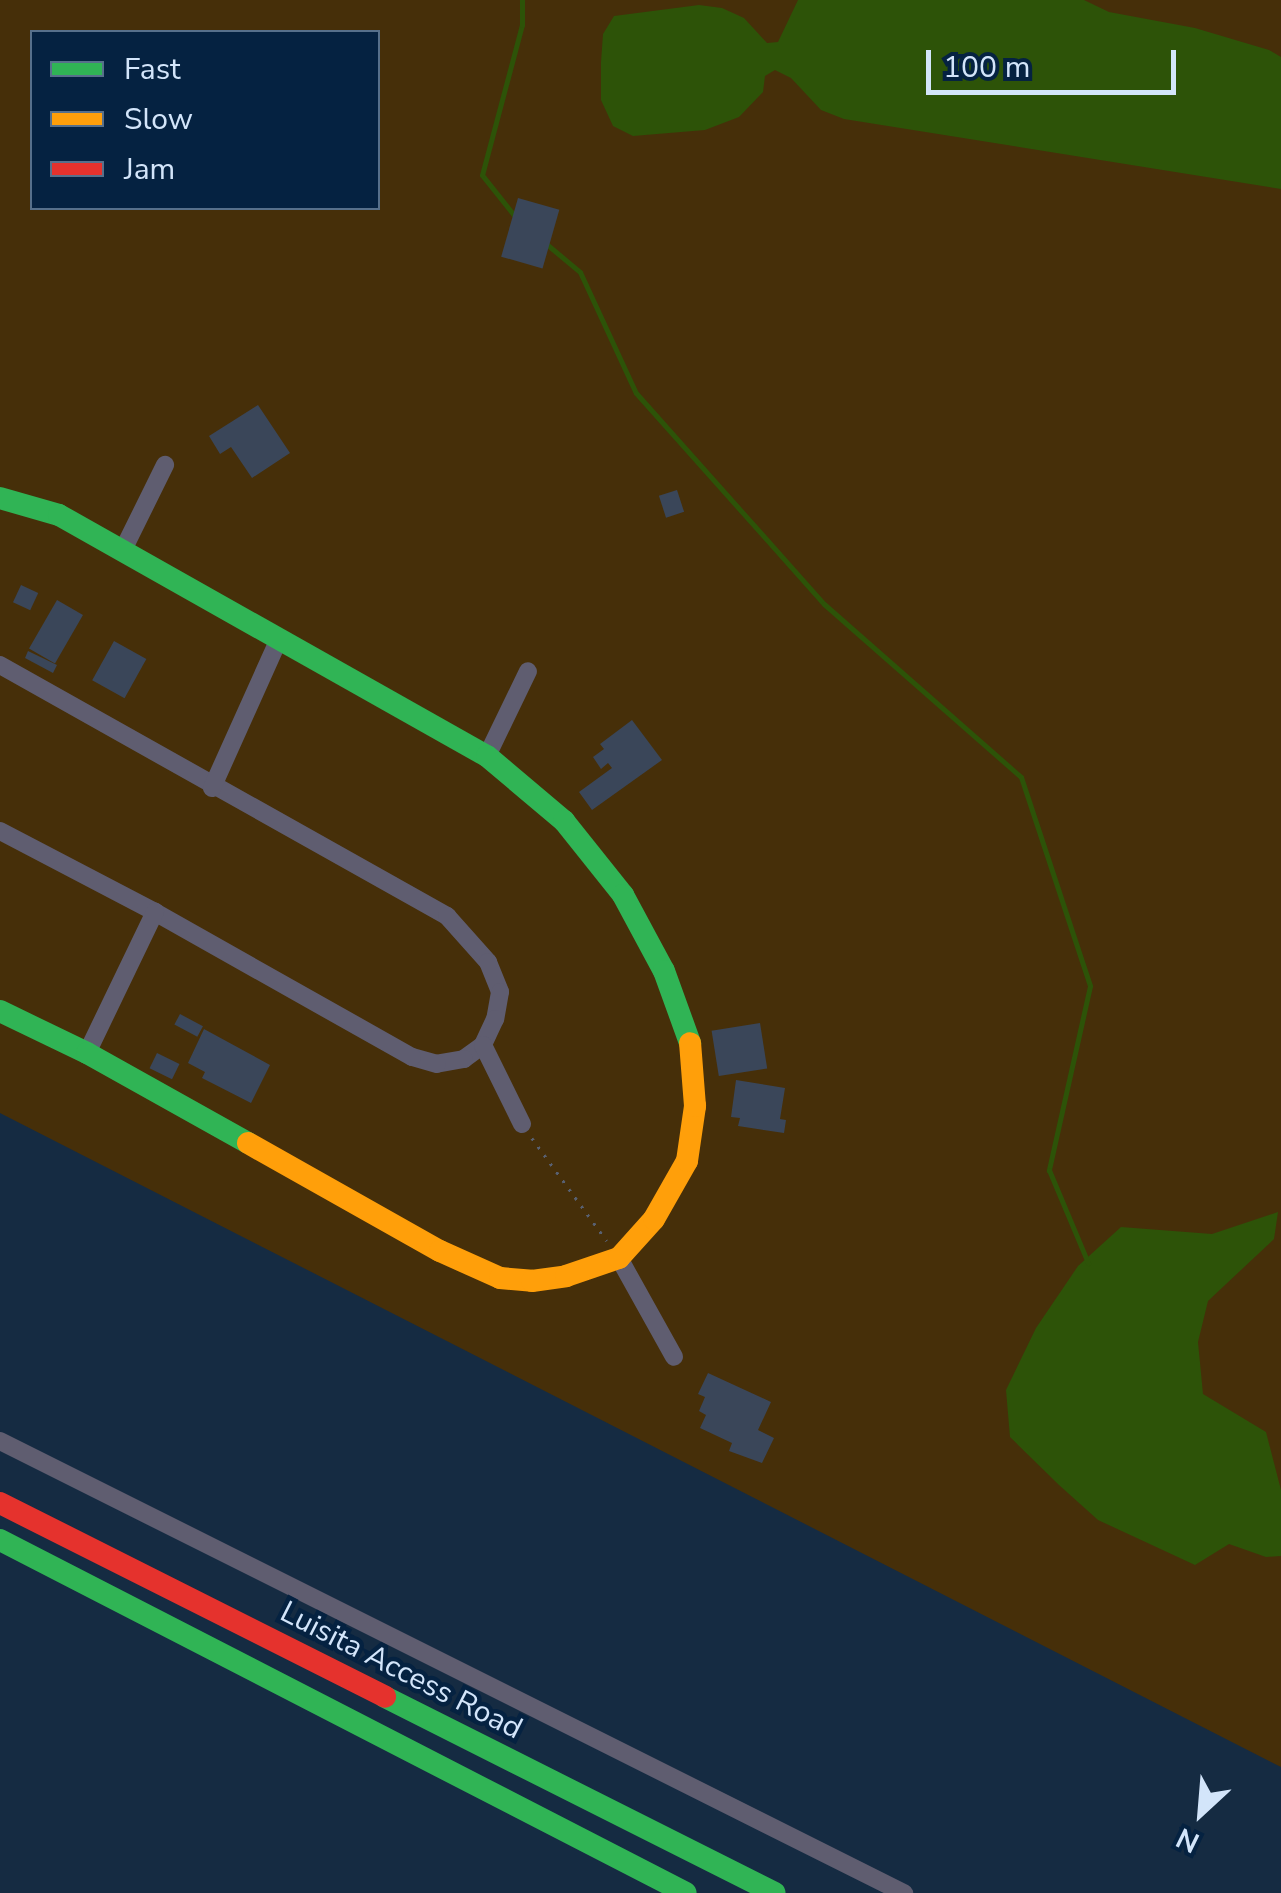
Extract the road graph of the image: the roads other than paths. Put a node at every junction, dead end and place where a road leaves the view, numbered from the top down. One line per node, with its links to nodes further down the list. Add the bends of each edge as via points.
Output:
1 (166, 464): 3 (street)
2 (0, 498): 3 (street, via 59,515)
3 (123, 550): 4 (street)
4 (278, 641): 7 (street); 8 (street)
5 (0, 665): 8 (street)
6 (528, 672): 7 (street)
7 (487, 756): 15 (street, via 564,821 623,895 664,971 690,1042 695,1106 687,1161 654,1219)
8 (212, 788): 12 (street, via 399,885 469,936 500,992)
9 (0, 831): 10 (street)
10 (156, 912): 12 (street, via 412,1057 436,1064 464,1060); 13 (street)
11 (0, 1011): 13 (street)
12 (483, 1045): 14 (street)
13 (87, 1053): 15 (street, via 440,1252 500,1278 566,1276)
14 (522, 1124)
15 (619, 1258): 16 (street)
16 (674, 1357)
17 (0, 1441): 23 (street)
18 (0, 1502): 20 (street, Luisita Access Road)
19 (0, 1540): 21 (street)
20 (694, 1852): 21 (street); 22 (street, Luisita Access Road)
21 (678, 1889)
22 (775, 1893)
23 (904, 1893)

